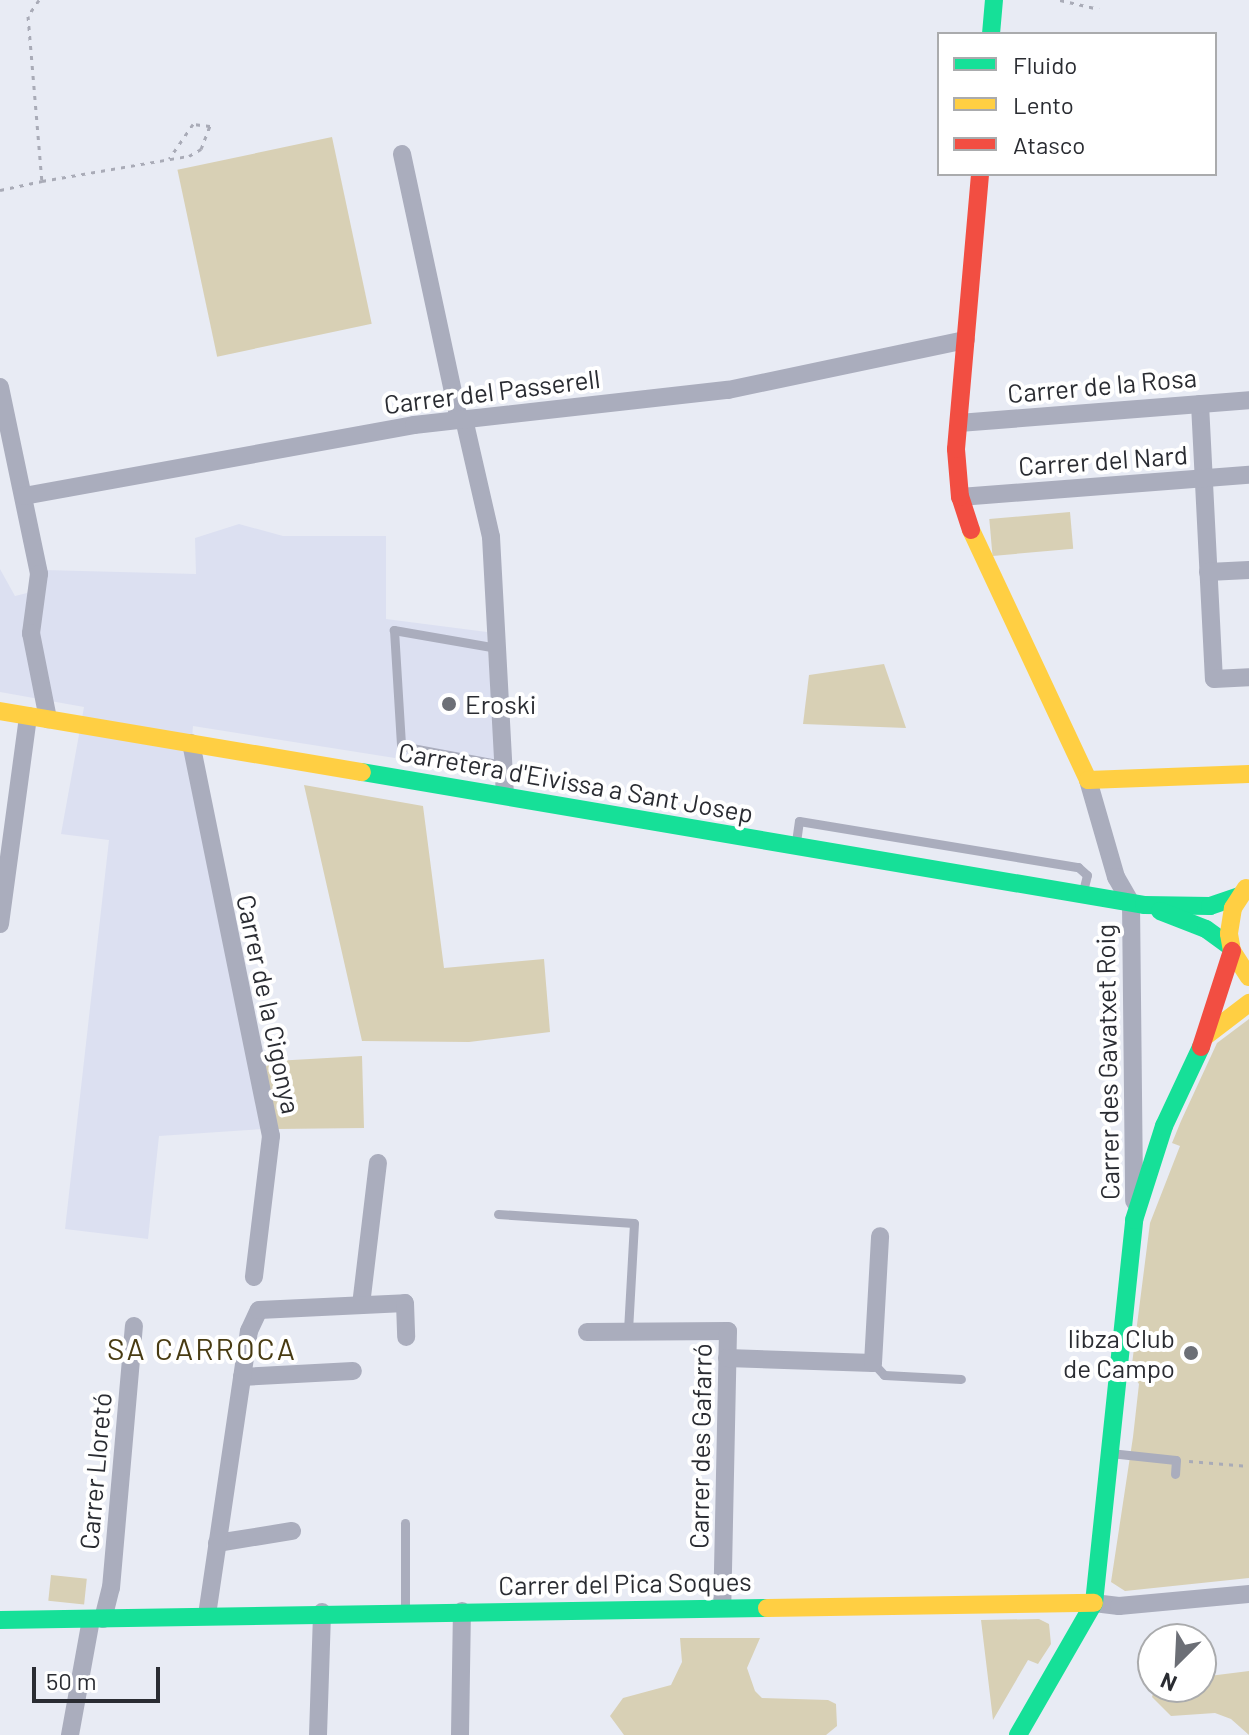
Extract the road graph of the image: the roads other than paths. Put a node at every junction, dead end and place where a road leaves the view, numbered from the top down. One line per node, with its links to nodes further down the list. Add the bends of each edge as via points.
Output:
1 (994, 0): 2 (street)
2 (991, 32)
3 (402, 154): 9 (street)
4 (980, 176): 5 (street)
5 (966, 340): 9 (street, Carrer del Passerell, via 728,390); 10 (street)
6 (0, 387): 13 (street)
7 (1249, 400): 8 (street, Carrer de la Rosa)
8 (1200, 404): 10 (street, Carrer de la Rosa); 12 (street)
9 (461, 419): 13 (street, Carrer del Passerell); 17 (street, via 491,537)
10 (959, 423): 14 (street)
11 (1249, 475): 12 (street, Carrer del Nard)
12 (1204, 479): 14 (street, Carrer del Nard); 16 (street)
13 (24, 496): 21 (street, via 39,574 31,633)
14 (960, 497): 25 (street, via 979,552 1020,625 1077,765)
15 (1249, 570): 16 (street)
16 (1208, 572): 18 (street, via 1214,679)
17 (497, 648): 23 (street); 23 (lane, via 394,630 401,746)
18 (1249, 677)
19 (0, 711): 20 (street, Carretera d'Eivissa a Sant Josep)
20 (28, 716): 21 (street, Carretera d'Eivissa a Sant Josep); 31 (street)
21 (48, 719): 22 (street, Carretera d'Eivissa a Sant Josep)
22 (191, 743): 26 (street, Carretera d'Eivissa a Sant Josep); 40 (street, Carrer de la Cigonya, via 271,1136)
23 (503, 765): 26 (street)
24 (1249, 774): 25 (street)
25 (1088, 780): 30 (street, via 1116,877)
26 (505, 795): 27 (street, Carretera d'Eivissa a Sant Josep)
27 (795, 845): 29 (street, Carretera d'Eivissa a Sant Josep); 29 (lane, via 799,821 1078,867 1087,875)
28 (1244, 891): 30 (street, Carretera d'Eivissa a Sant Josep, via 1210,906); 32 (street, Carrer des Gavatxet Roig, via 1229,921)
29 (1082, 895): 30 (street, Carretera d'Eivissa a Sant Josep)
30 (1137, 904): 32 (street, Carretera d'Eivissa a Sant Josep, via 1206,929); 38 (street, Carrer des Gavatxet Roig)
31 (0, 924)
32 (1231, 949): 33 (street); 35 (street, Carrer des Gavatxet Roig)
33 (1249, 977)
34 (1249, 1003): 35 (street, Carrer des Gavatxet Roig)
35 (1205, 1038): 38 (street, Carrer des Gavatxet Roig, via 1164,1126)
36 (378, 1163): 41 (street)
37 (498, 1214): 44 (lane, via 634,1223)
38 (1134, 1220): 51 (street, Carrer des Gavatxet Roig)
39 (880, 1236): 47 (street)
40 (254, 1277)
41 (361, 1305): 45 (street, via 405,1303); 49 (street, via 259,1310 249,1331)
42 (134, 1326): 63 (street, Carrer Lloretó, via 111,1588)
43 (587, 1332): 44 (street, Carrer des Gafarró)
44 (628, 1332): 46 (street, Carrer des Gafarró, via 728,1331)
45 (406, 1337)
46 (727, 1358): 47 (street); 58 (street, Carrer des Gafarró)
47 (873, 1363): 50 (lane, via 884,1375)
48 (353, 1371): 49 (street)
49 (242, 1377): 55 (street)
50 (961, 1379)
51 (1109, 1453): 52 (lane, via 1176,1460); 57 (street, Carrer des Gavatxet Roig)
52 (1175, 1474)
53 (405, 1523): 59 (lane)
54 (292, 1531): 55 (street)
55 (217, 1543): 62 (street)
56 (1249, 1594): 57 (street, Carrer del Pica Soques, via 1119,1606)
57 (1094, 1603): 58 (street, Carrer del Pica Soques); 68 (street, Carrer des Gavatxet Roig)
58 (722, 1607): 60 (street, Carrer del Pica Soques)
59 (405, 1611): 60 (street, Carrer del Pica Soques); 61 (street, Carrer del Pica Soques)
60 (462, 1611): 67 (street)
61 (322, 1612): 62 (street, Carrer del Pica Soques); 66 (street)
62 (207, 1615): 63 (street, Carrer del Pica Soques)
63 (97, 1619): 64 (street, Carrer del Pica Soques); 65 (street, Carrer Lloretó)
64 (0, 1620)
65 (70, 1735)
66 (318, 1735)
67 (460, 1735)
68 (1018, 1735)

